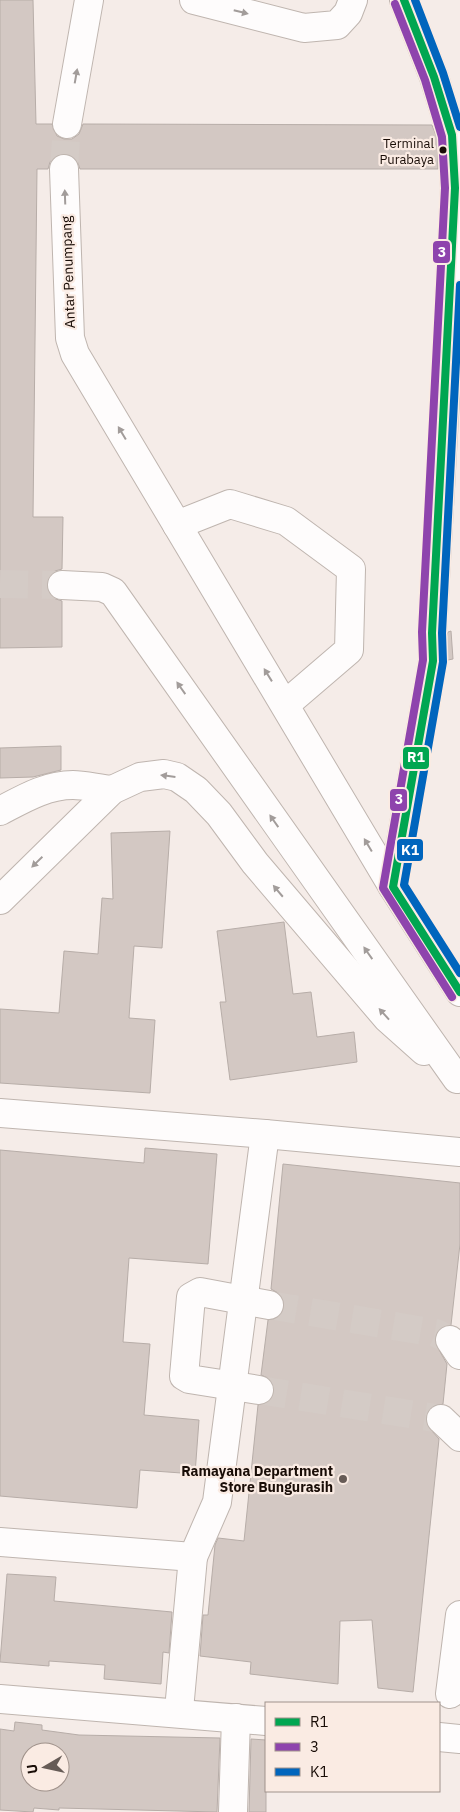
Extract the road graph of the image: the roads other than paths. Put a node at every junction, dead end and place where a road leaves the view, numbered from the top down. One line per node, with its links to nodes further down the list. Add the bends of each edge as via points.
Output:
1 (89, 0): 5 (street, one-way to 1)
2 (194, 0): 3 (street, one-way to 3, via 304,28 337,26 348,14)
3 (353, 0)
4 (404, 0): 7 (street, via 452,135 455,188)
5 (67, 124)
6 (64, 169): 9 (street, Antar Penumpang, one-way to 6, via 76,354 70,338)
7 (449, 307)
8 (447, 362): 11 (street)
9 (177, 525): 13 (street, Antar Penumpang, one-way to 9); 13 (street, via 230,504 286,521 350,569 350,650)
10 (62, 585): 19 (street, one-way to 10, via 113,592)
11 (432, 633)
12 (433, 661): 16 (street)
13 (286, 704): 16 (street, Antar Penumpang, one-way to 13)
14 (112, 790): 15 (street, via 73,785 57,787 38,791); 17 (street, one-way to 17); 19 (street, one-way to 14, via 387,1018 255,863 220,814 196,790 177,777 164,774 140,777)
15 (0, 811)
16 (393, 887): 18 (street, Antar Penumpang)
17 (0, 900)
18 (460, 992)
19 (458, 1080)
20 (0, 1112): 21 (street)
21 (265, 1134): 22 (street); 23 (street)
22 (460, 1152)
23 (256, 1302): 24 (street); 24 (street, via 200,1292 191,1297 184,1376)
24 (231, 1386): 25 (street); 27 (street, via 217,1502)
25 (260, 1390)
26 (0, 1542): 27 (street)
27 (193, 1557): 31 (street)
28 (460, 1615): 29 (street)
29 (450, 1694)
30 (0, 1699): 32 (street)
31 (180, 1699)
32 (236, 1718): 33 (street); 36 (street)
33 (265, 1721)
34 (440, 1737): 35 (street)
35 (460, 1739)
36 (233, 1812)

